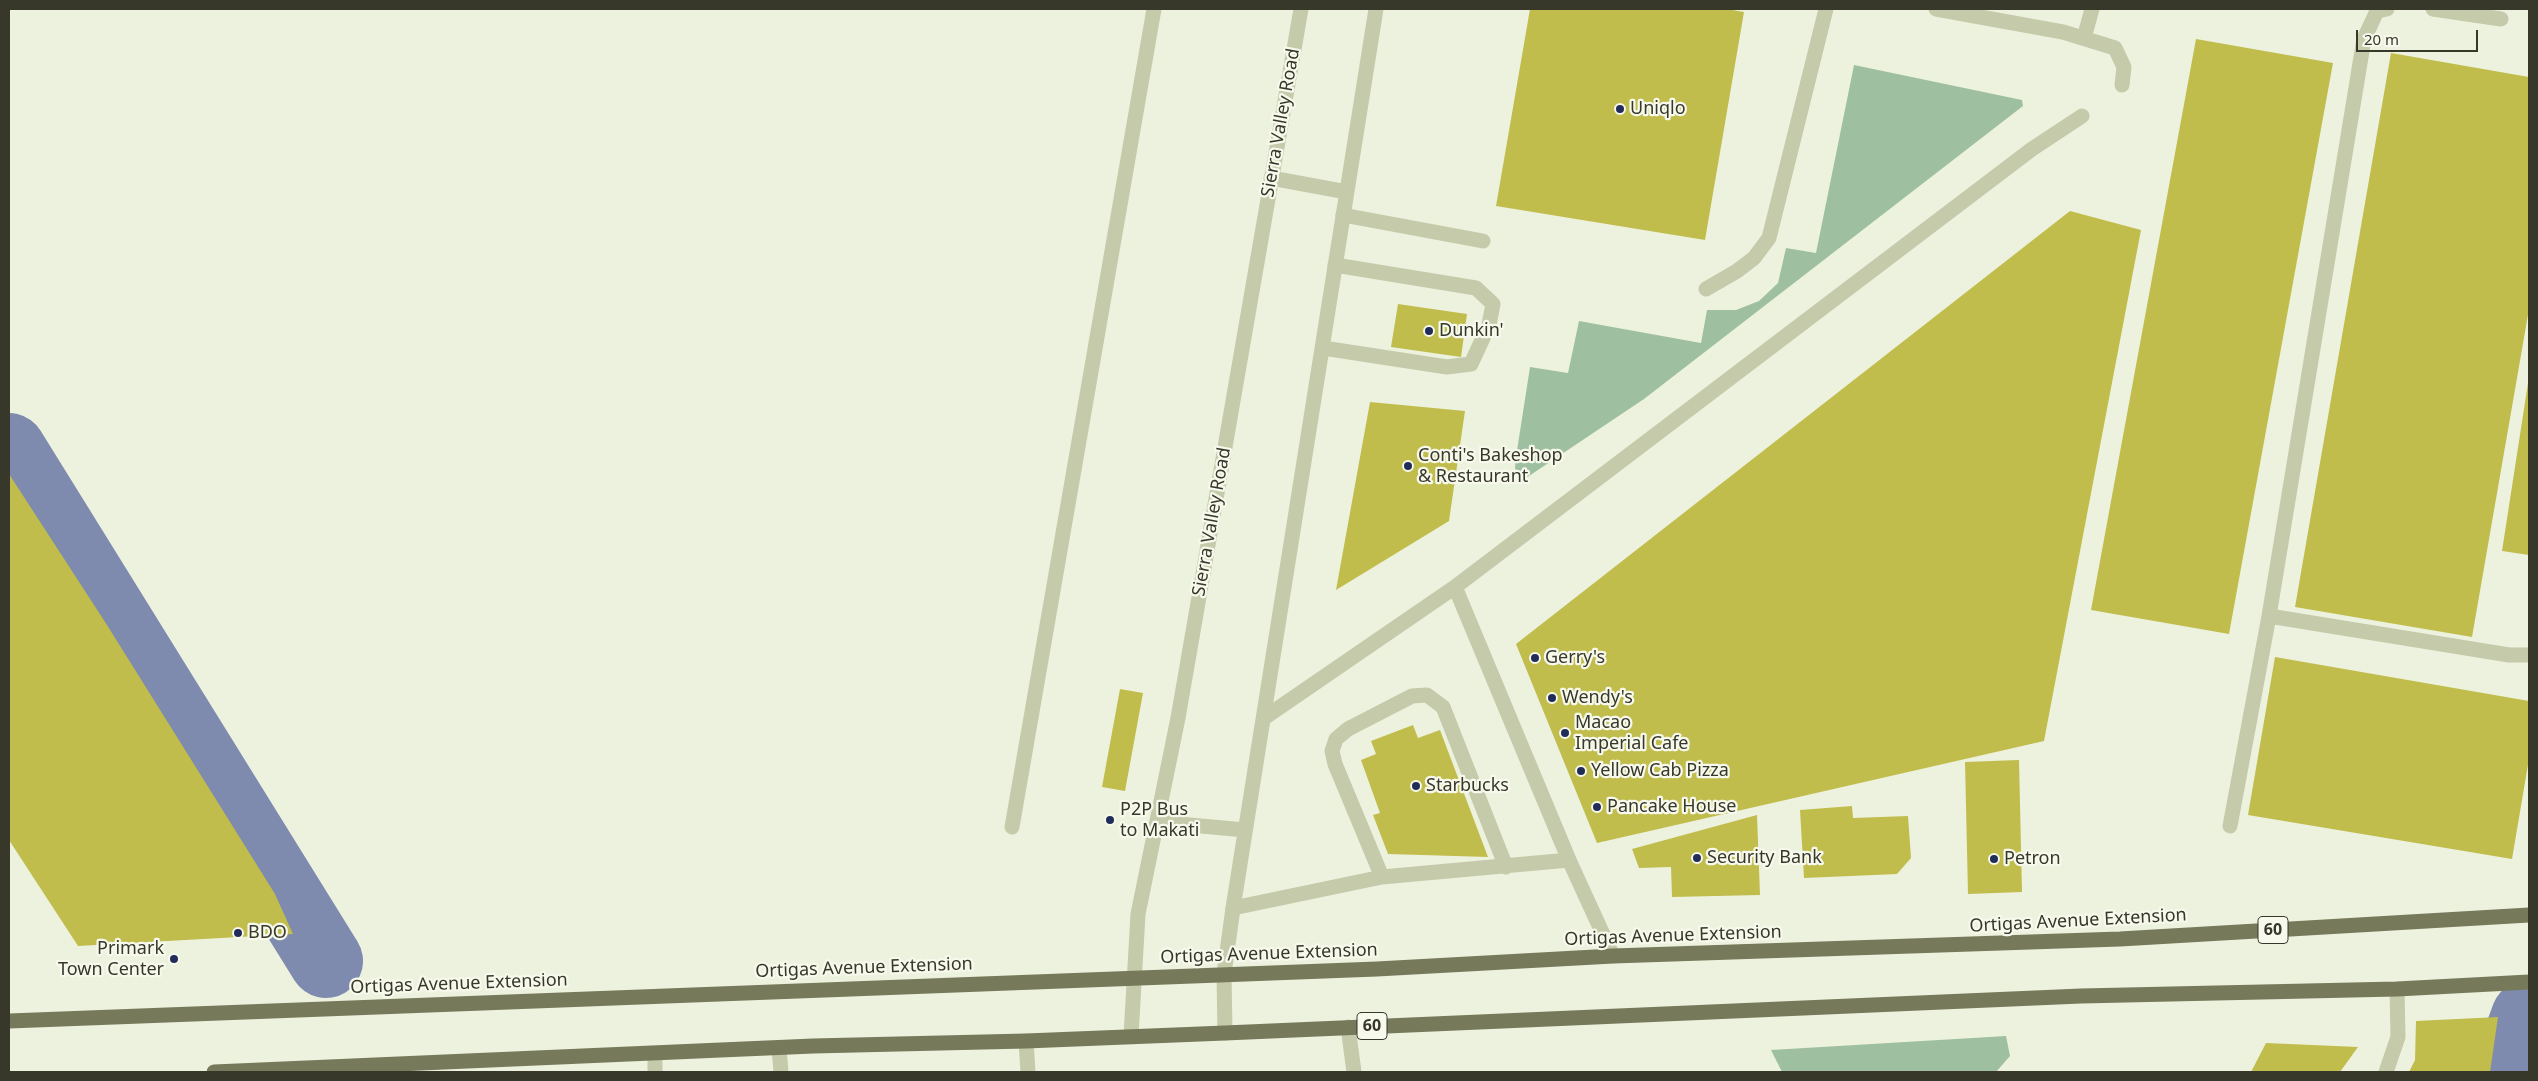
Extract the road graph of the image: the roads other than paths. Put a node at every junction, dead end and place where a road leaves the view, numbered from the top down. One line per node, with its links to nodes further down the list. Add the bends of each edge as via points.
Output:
1 (1154, 9): 26 (street)
2 (1301, 9): 13 (street, Sierra Valley Road)
3 (1376, 9): 14 (street)
4 (1826, 9): 18 (street, via 1769,238 1754,258)
5 (1936, 9): 10 (street)
6 (2092, 9): 10 (street)
7 (2387, 9): 21 (street, via 2377,11 2364,39)
8 (2433, 9): 9 (street)
9 (2501, 19)
10 (2084, 38): 11 (street, via 2115,48 2124,67)
11 (2122, 85)
12 (2082, 116): 20 (street, via 2032,149)
13 (1271, 178): 14 (street); 24 (street, Sierra Valley Road, via 1178,718)
14 (1347, 192): 15 (street)
15 (1343, 214): 16 (street); 17 (street)
16 (1483, 241)
17 (1336, 265): 19 (street); 19 (street, via 1476,288 1493,304 1489,324 1471,364 1447,367)
18 (1706, 289)
19 (1323, 348): 23 (street)
20 (1455, 587): 23 (street); 28 (street)
21 (2269, 616): 22 (street, via 2509,655); 25 (street)
22 (2529, 655)
23 (1264, 718): 27 (street)
24 (1157, 822): 27 (street); 35 (street, Sierra Valley Road, via 1138,914)
25 (2230, 826)
26 (1012, 827)
27 (1245, 830): 31 (street)
28 (1569, 860): 29 (street); 33 (street)
29 (1506, 867): 30 (street); 30 (street, via 1444,707 1427,695 1412,696 1348,729 1336,739 1332,752)
30 (1382, 877): 31 (street)
31 (1233, 908): 34 (street)
32 (2529, 914): 33 (main road, Ortigas Avenue Extension / 60, via 2120,939)
33 (1613, 956): 34 (main road, Ortigas Avenue Extension / 60)
34 (1224, 974): 35 (main road, Ortigas Avenue Extension / 60); 40 (street)
35 (1135, 977): 38 (main road, Ortigas Avenue Extension / 60); 41 (street, Sierra Valley Road)
36 (2529, 982): 37 (main road, 60)
37 (2398, 989): 39 (main road, 60, via 2081,996); 51 (street, via 2398,1037)
38 (9, 1021)
39 (1348, 1027): 40 (main road, 60); 50 (street)
40 (1225, 1033): 41 (main road, 60)
41 (1131, 1036): 42 (main road, 60)
42 (1026, 1041): 43 (main road, 60); 49 (street)
43 (779, 1048): 44 (main road, 60); 48 (street)
44 (655, 1054): 46 (main road, 60); 47 (street)
45 (214, 1072): 46 (main road, 60)
46 (258, 1072)
47 (655, 1072)
48 (781, 1072)
49 (1028, 1072)
50 (1354, 1072)
51 (2386, 1072)

